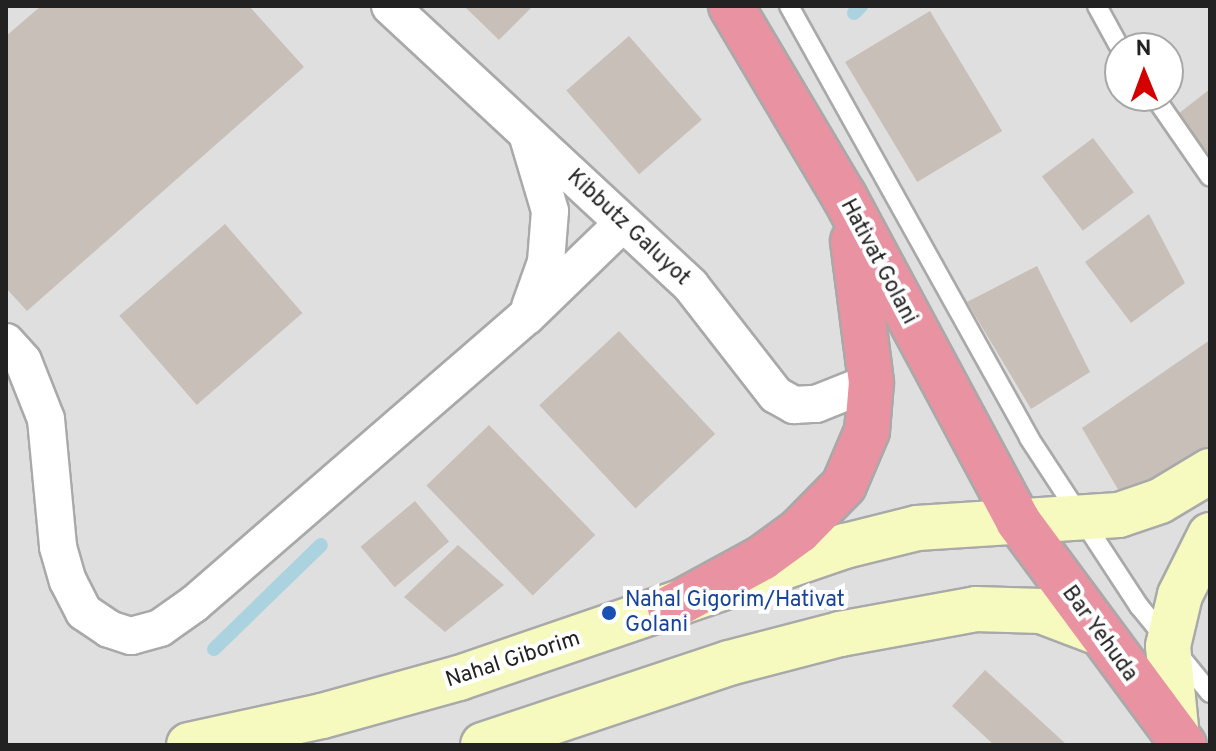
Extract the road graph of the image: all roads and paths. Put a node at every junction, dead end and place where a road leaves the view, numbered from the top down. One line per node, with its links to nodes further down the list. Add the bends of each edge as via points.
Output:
1 (390, 6): 7 (street, Kibbutz Galuyot)
2 (731, 6): 9 (highway, Hativat Golani)
3 (789, 6): 15 (lane, via 1029,438)
4 (1097, 6): 5 (lane)
5 (1111, 32)
6 (1165, 112): 8 (lane)
7 (526, 131): 10 (street, Kibbutz Galuyot); 11 (street, via 550,211 546,262)
8 (1210, 177)
9 (844, 196): 13 (highway, via 861,278); 16 (highway, Hativat Golani)
10 (621, 225): 11 (street); 13 (street, Kibbutz Galuyot, via 691,286 776,395 794,405 816,404)
11 (527, 316): 12 (street, via 194,604 160,628 131,636 84,612 68,581 58,547 46,419 23,361)
12 (6, 342)
13 (871, 382): 18 (highway, via 867,431 857,458 825,507 762,558)
14 (1210, 471): 15 (main road, Nahal Giborim, via 1140,509)
15 (1080, 518): 16 (main road, Nahal Giborim); 20 (lane)
16 (1018, 521): 18 (main road, Nahal Giborim, via 888,535); 19 (highway, Bar Yehuda)
17 (1210, 535): 20 (main road, via 1184,584)
18 (670, 608): 23 (main road, Nahal Giborim, via 459,678)
19 (1094, 631): 22 (highway, Bar Yehuda); 24 (main road, via 1041,611 976,609 840,634 729,663)
20 (1168, 646): 21 (lane); 22 (main road)
21 (1210, 693)
22 (1181, 742)
23 (189, 745)
24 (483, 745)

